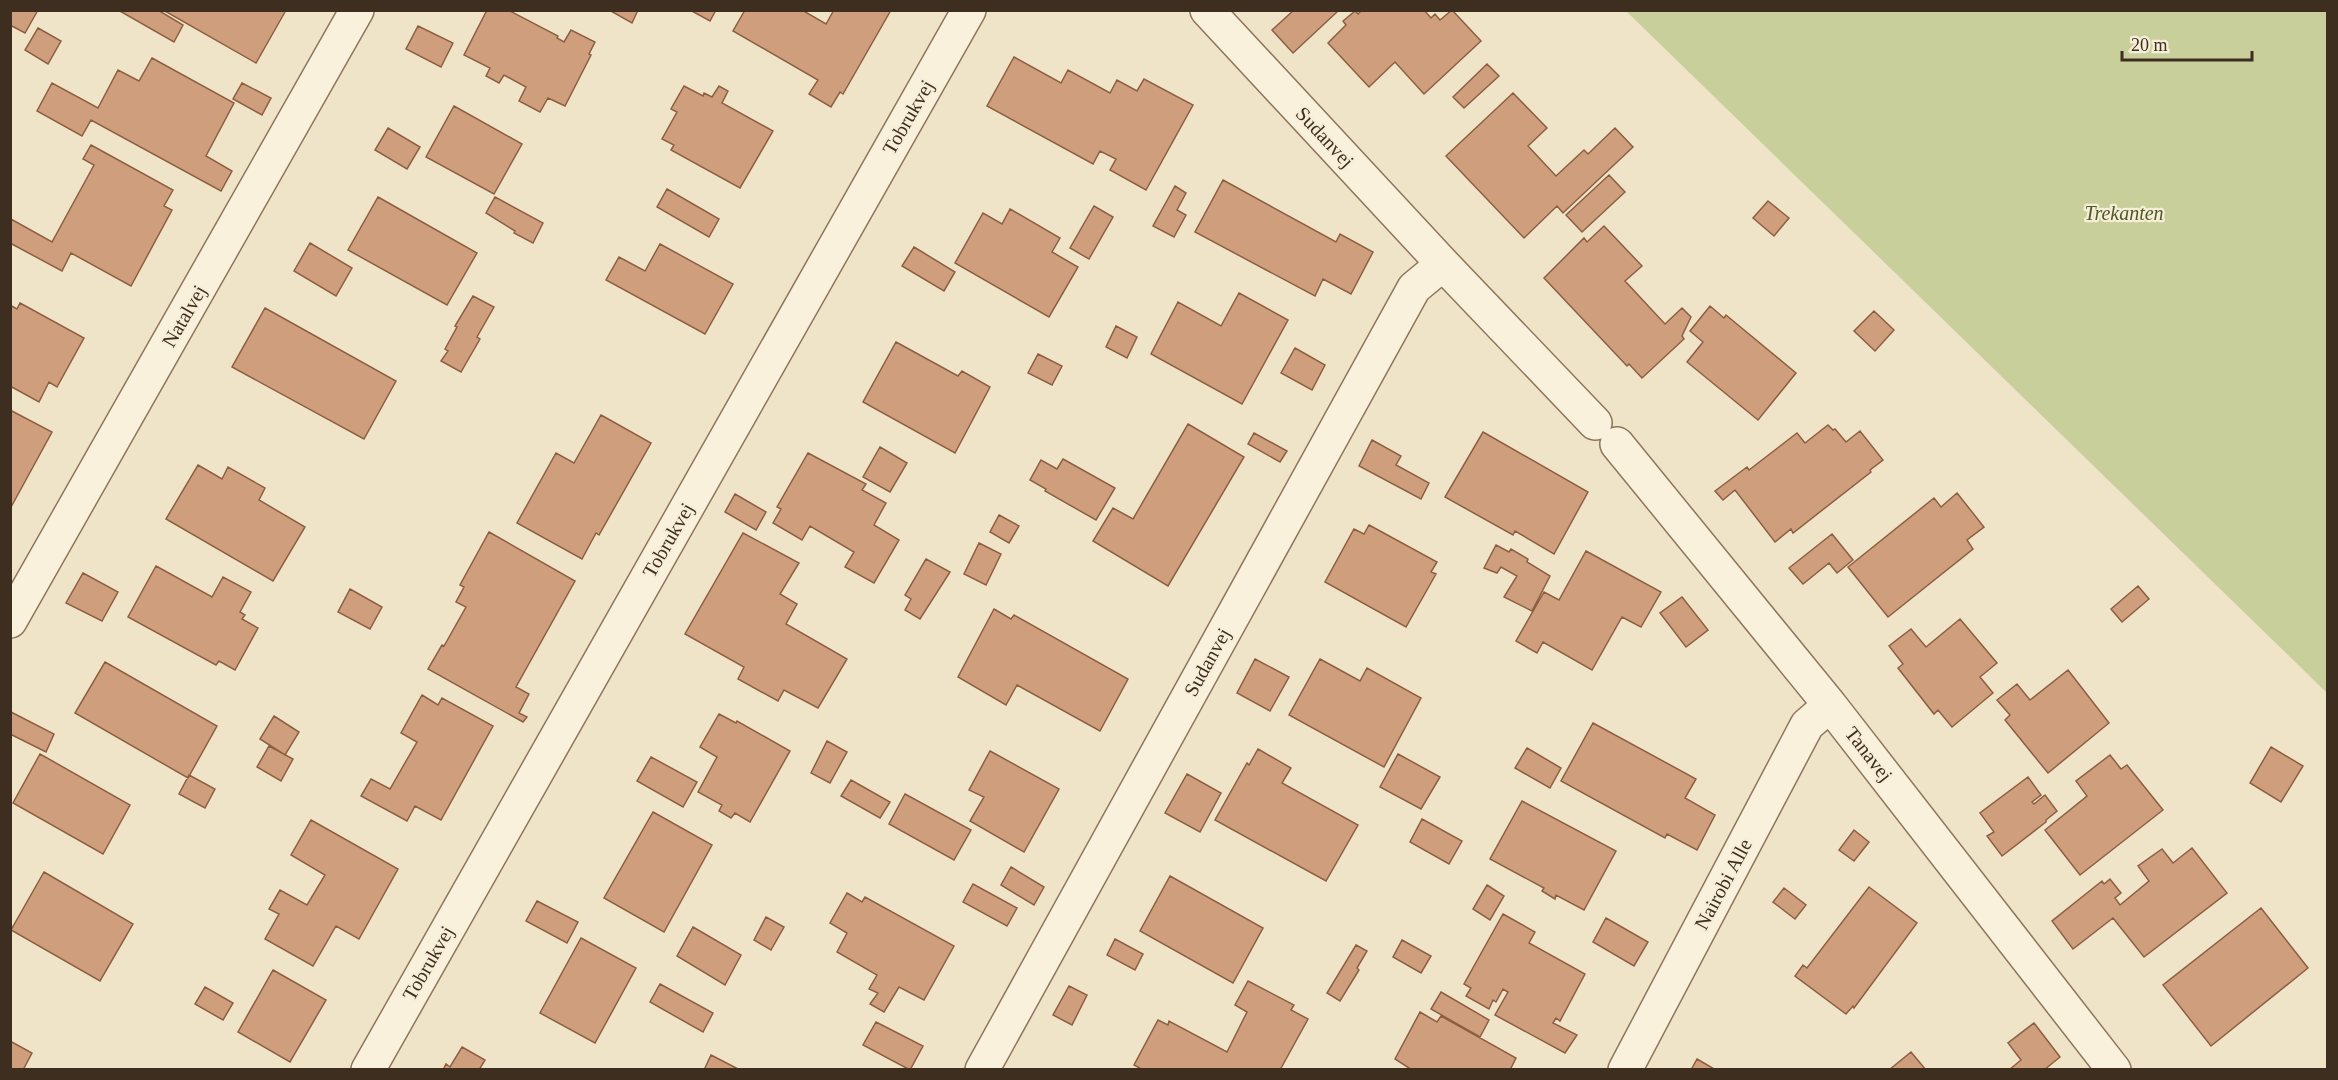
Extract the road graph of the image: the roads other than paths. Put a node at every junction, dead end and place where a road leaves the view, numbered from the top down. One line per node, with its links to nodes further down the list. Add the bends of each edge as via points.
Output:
1 (357, 10): 6 (street, Natalvej)
2 (969, 10): 8 (street, Tobrukvej)
3 (1208, 10): 4 (street, Sudanvej)
4 (1443, 264): 5 (street, Sudanvej); 9 (street, Sudanvej, via 1414,288)
5 (1606, 434): 7 (street, Tanavej)
6 (10, 621)
7 (1830, 705): 10 (street, Nairobi Alle, via 1807,725); 11 (street, Tanavej)
8 (368, 1070)
9 (982, 1070)
10 (1625, 1070)
11 (2114, 1070)

